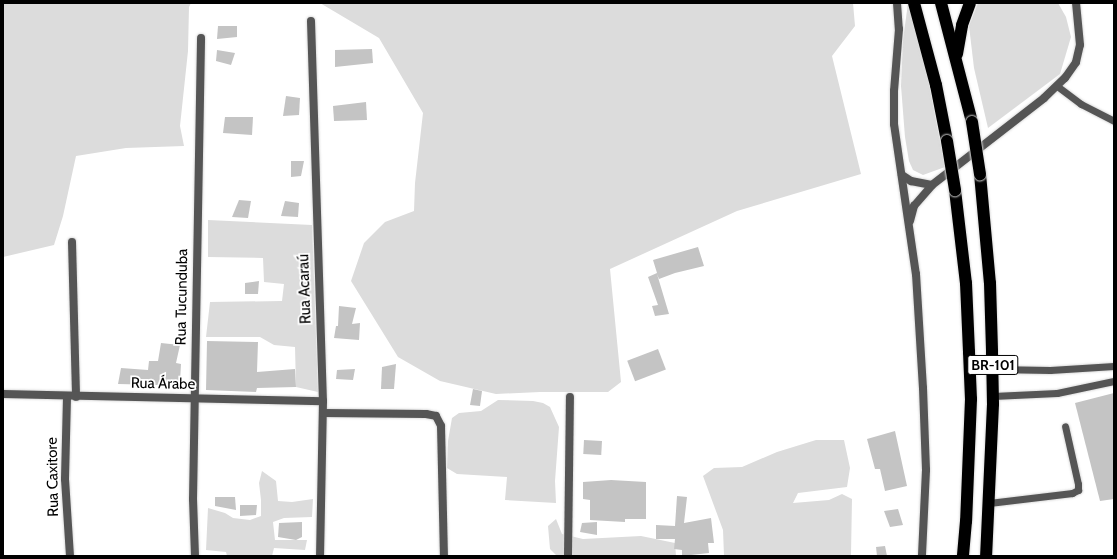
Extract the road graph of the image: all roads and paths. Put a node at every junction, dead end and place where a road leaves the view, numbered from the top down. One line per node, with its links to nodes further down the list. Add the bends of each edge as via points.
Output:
1 (897, 3): 11 (street, via 899,28 894,124)
2 (914, 3): 34 (highway, BR-101, bridge, via 936,85 947,140 966,283 971,400)
3 (941, 3): 8 (highway, BR-101)
4 (970, 3): 8 (highway, via 962,25)
5 (1076, 3): 9 (street, via 1080,28 1078,52 1073,68)
6 (311, 21): 24 (street, Rua Acaraú)
7 (201, 38): 23 (street, Rua Tucunduba)
8 (956, 59): 16 (highway, BR-101, bridge, via 972,122 980,174 990,283)
9 (1057, 86): 10 (lane, via 1081,104); 12 (street)
10 (1114, 121)
11 (902, 175): 12 (street, via 911,181); 13 (street)
12 (932, 185): 13 (street, via 914,206)
13 (909, 224): 33 (street, via 917,285 923,388 926,470)
14 (72, 242): 21 (street)
15 (1114, 366): 16 (lane, via 1050,370)
16 (993, 369): 20 (highway, BR-101)
17 (1114, 381): 20 (lane, via 1057,393)
18 (3, 394): 19 (street, Rua Árabe)
19 (67, 396): 21 (street, Rua Árabe); 28 (street, Rua Caxitore, via 65,479)
20 (993, 396): 27 (highway, BR-101)
21 (76, 397): 23 (street, Rua Árabe)
22 (570, 397): 32 (street)
23 (194, 399): 24 (street, Rua Árabe); 29 (street, Rua Tucunduba)
24 (323, 402): 25 (street, Rua Acaraú)
25 (322, 413): 30 (street, Rua Acaraú); 31 (street, via 436,416 440,426)
26 (1065, 426): 27 (lane, via 1078,490 1072,493)
27 (989, 503): 35 (highway, BR-101)
28 (70, 556)
29 (195, 556)
30 (320, 556)
31 (444, 556)
32 (568, 556)
33 (922, 556)
34 (963, 556)
35 (986, 556)

